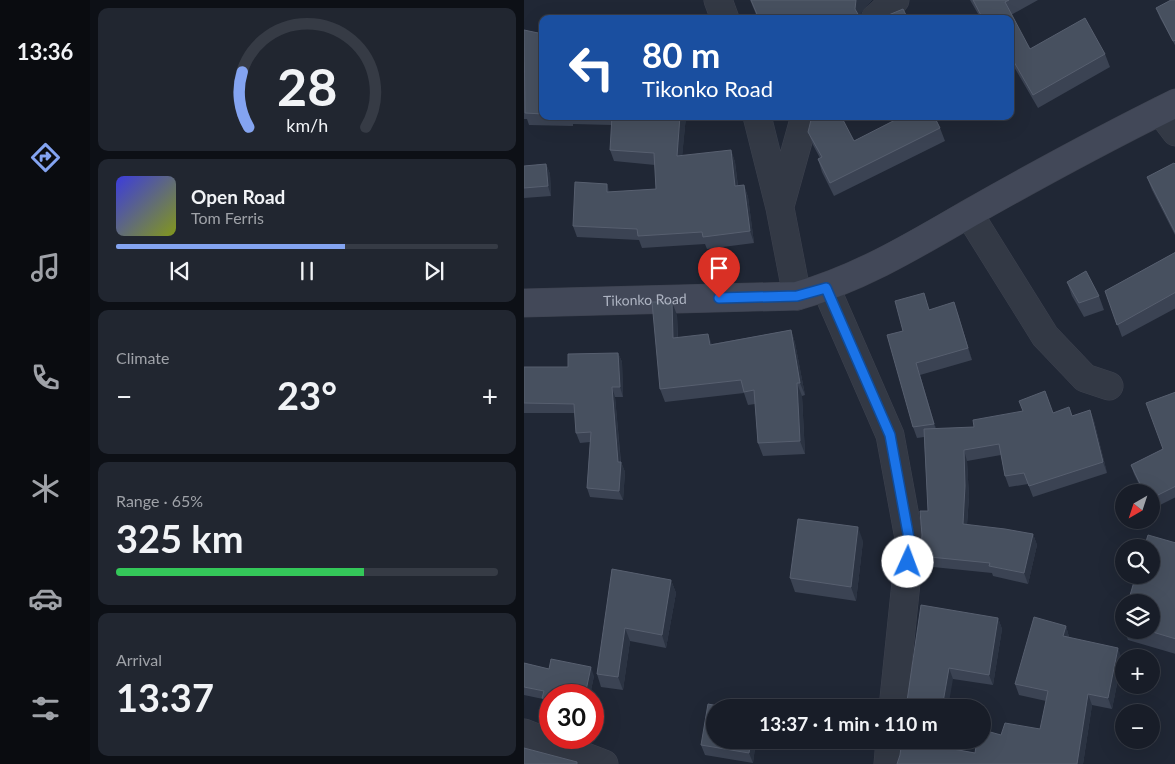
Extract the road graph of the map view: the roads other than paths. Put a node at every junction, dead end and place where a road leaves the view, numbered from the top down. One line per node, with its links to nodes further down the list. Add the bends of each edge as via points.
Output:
1 (718, 0): 3 (street)
2 (895, 0): 4 (street)
3 (724, 15)
4 (879, 15)
5 (1170, 115): 9 (street, Tikonko Road)
6 (758, 120): 8 (street)
7 (804, 120): 8 (street)
8 (780, 208): 11 (street)
9 (969, 214): 10 (street, Tikonko Road, via 921,242); 13 (street, via 1045,336 1086,378)
10 (826, 288): 11 (street, Tikonko Road); 14 (street, via 890,435 910,544)
11 (797, 296): 12 (street, Tikonko Road)
12 (524, 304)
13 (1109, 386)
14 (894, 699)
15 (524, 733): 17 (street)
16 (889, 749): 18 (street)
17 (604, 764)
18 (888, 764)

